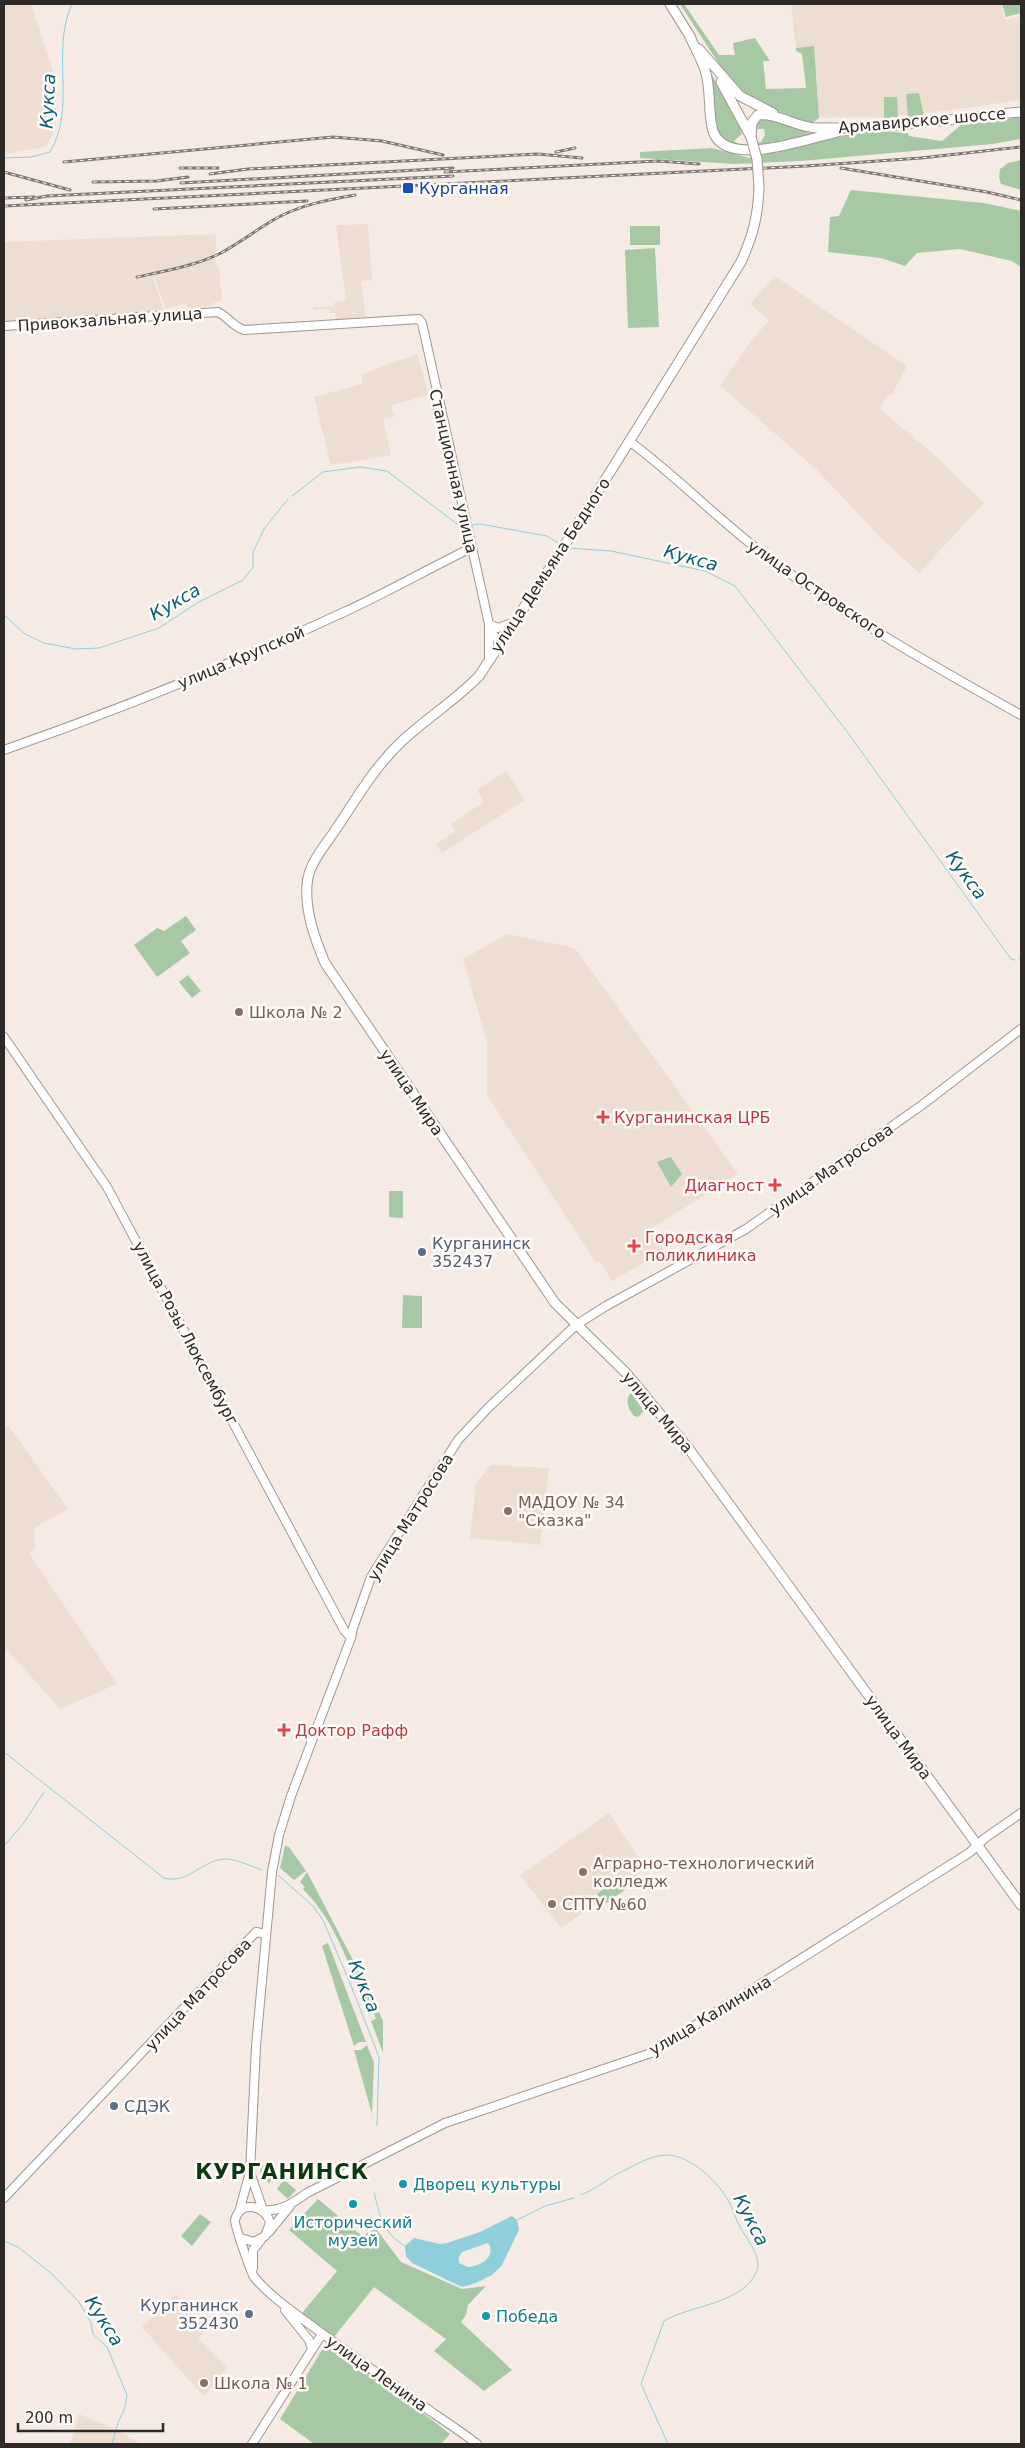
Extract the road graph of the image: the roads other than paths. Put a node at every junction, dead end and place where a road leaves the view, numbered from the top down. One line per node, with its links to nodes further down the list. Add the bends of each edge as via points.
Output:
1 (670, 4): 2 (main road)
2 (688, 34): 3 (main road); 6 (main road, via 705,69 712,129 717,140 728,148 762,150)
3 (710, 63): 5 (main road, via 740,96); 7 (main road, улица Демьяна Бедного)
4 (1021, 112): 6 (main road, Армавирское шоссе)
5 (794, 122): 6 (main road, Армавирское шоссе, via 814,128); 7 (main road, via 758,114 752,122)
6 (855, 128)
7 (751, 137): 10 (main road, улица Демьяна Бедного, bridge, via 760,187 753,236 741,262)
8 (419, 319): 9 (street, Привокзальная улица, via 244,330 218,312); 11 (street, Станционная улица)
9 (4, 326)
10 (629, 441): 12 (main road, улица Демьяна Бедного); 16 (street, улица Островского, via 740,536 804,583 965,685)
11 (471, 548): 13 (street, Станционная улица); 17 (street, улица Крупской, via 343,612 238,659)
12 (515, 622): 13 (street, via 498,628); 14 (main road, улица Демьяна Бедного)
13 (489, 624): 14 (street, Станционная улица); 15 (street, Станционная улица)
14 (501, 644): 15 (main road, улица Демьяна Бедного)
15 (489, 660): 18 (main road, улица Демьяна Бедного, via 466,690 402,742 367,781 315,860 306,886)
16 (1021, 715)
17 (4, 750)
18 (309, 914): 21 (main road, улица Мира, via 325,963 555,1303)
19 (1021, 1029): 21 (street, улица Матросова, via 922,1105 746,1229)
20 (4, 1038): 22 (street, улица Розы Люксембург, via 107,1188 225,1404 271,1497 344,1630)
21 (576, 1325): 22 (street, улица Матросова, via 458,1440 371,1577 352,1628); 24 (main road, улица Мира, via 627,1374 689,1449)
22 (352, 1638): 26 (street, улица Матросова, via 291,1796 271,1876)
23 (1021, 1813): 24 (street, улица Калинина)
24 (978, 1845): 25 (main road, улица Мира); 29 (street, улица Калинина, via 651,2052 446,2123)
25 (1021, 1905)
26 (265, 1934): 27 (street); 28 (street, улица Матросова, via 256,1932)
27 (250, 2176): 30 (street); 31 (street)
28 (4, 2198)
29 (291, 2204): 30 (street, улица Калинина, via 273,2211); 32 (street, улица Калинина)
30 (263, 2210): 31 (street, via 252,2207); 32 (street, via 270,2223)
31 (239, 2212): 33 (street, via 234,2225)
32 (265, 2236): 33 (street, via 254,2242); 34 (street, via 253,2250)
33 (241, 2238): 34 (street, улица Ленина)
34 (253, 2275): 35 (street, улица Ленина)
35 (278, 2301): 36 (street, улица Ленина); 37 (street, улица Ленина)
36 (322, 2334): 37 (street); 39 (street, улица Ленина)
37 (312, 2349): 38 (street)
38 (252, 2444)
39 (477, 2444)

